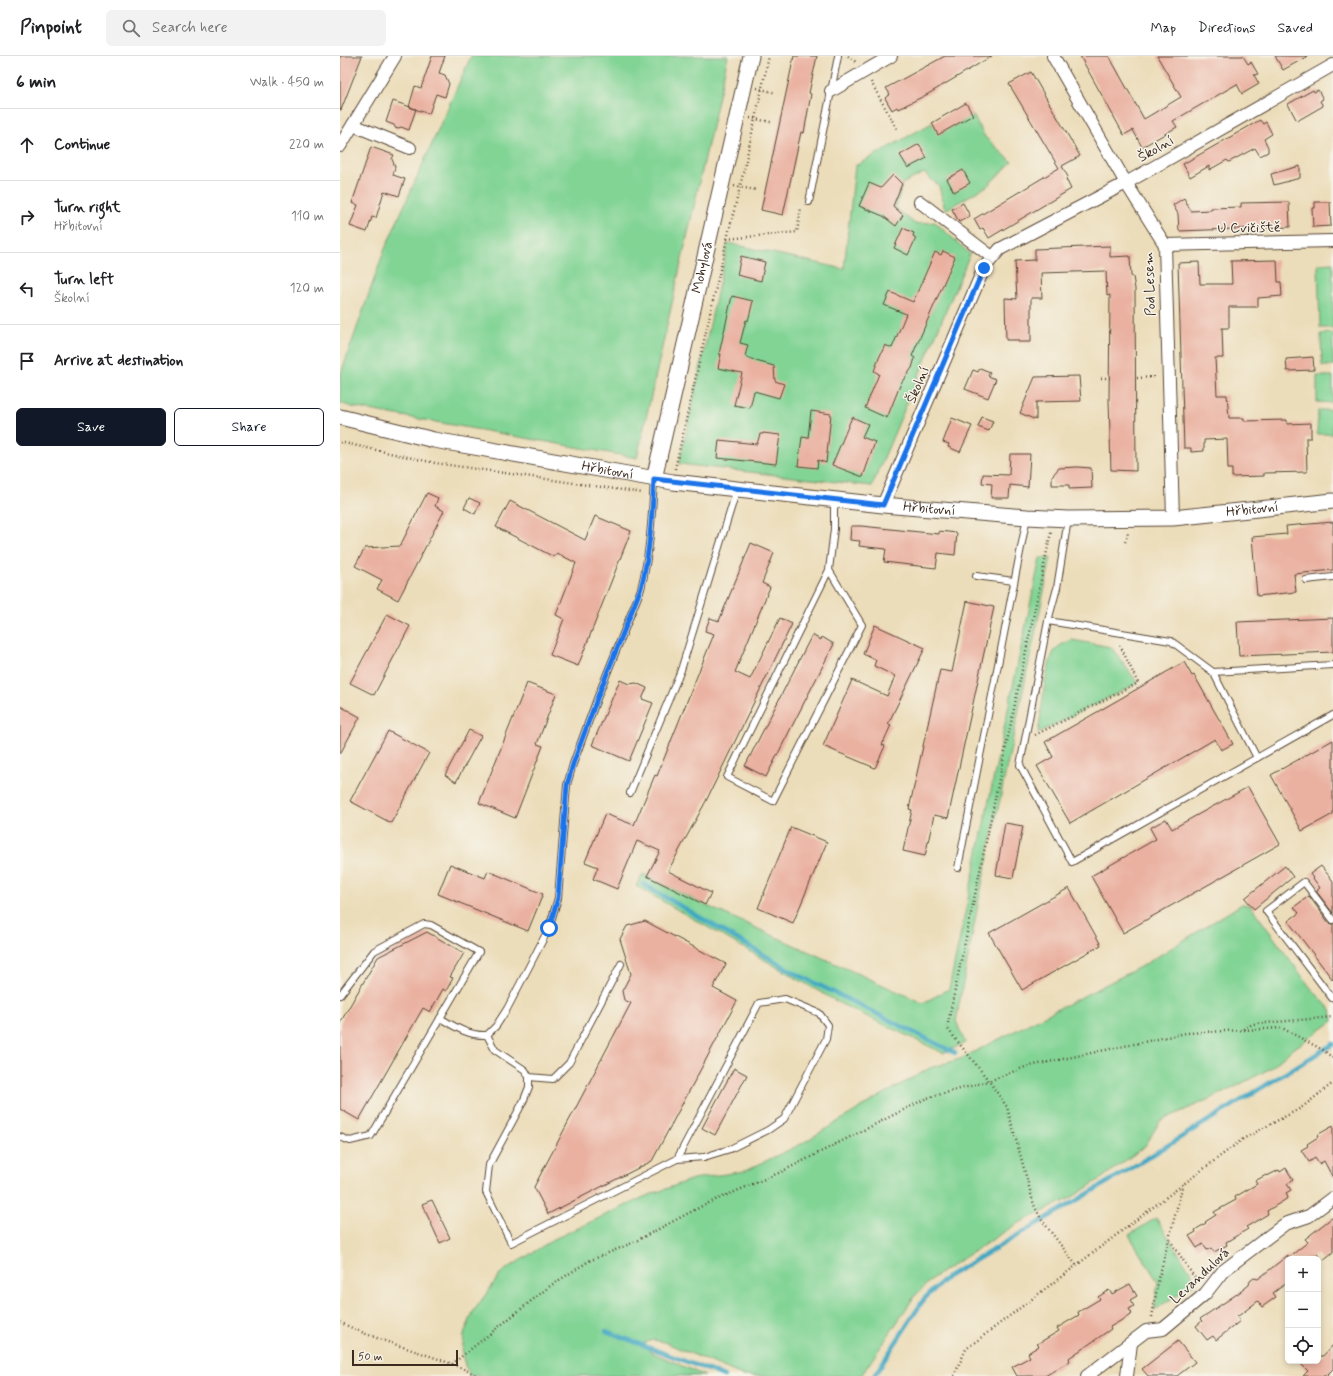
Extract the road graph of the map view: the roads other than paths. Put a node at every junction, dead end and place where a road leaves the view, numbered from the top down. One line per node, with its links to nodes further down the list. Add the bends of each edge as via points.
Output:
1 (395, 56): 8 (street)
2 (751, 56): 18 (street, Mohylová)
3 (838, 56): 7 (lane)
4 (891, 56): 7 (street, via 861,68)
5 (1053, 56): 11 (street, Pod Lesem)
6 (1333, 65): 11 (street, Školní)
7 (831, 91): 12 (lane)
8 (353, 125): 9 (street); 10 (street)
9 (340, 146)
10 (410, 148)
11 (1126, 183): 15 (street, Pod Lesem); 16 (street, Školní, via 1010,244)
12 (809, 202)
13 (920, 202): 16 (street)
14 (1333, 241): 15 (street, U Cvičiště)
15 (1165, 245): 24 (street, Pod Lesem)
16 (992, 257): 22 (street, Školní, via 984,268)
17 (340, 417): 18 (street, Hřbitovní, via 434,440)
18 (654, 479): 19 (street, Hřbitovní); 43 (lane, via 652,522 641,588 567,785 558,898 549,928 503,1015)
19 (737, 489): 20 (street, Hřbitovní); 36 (lane, via 681,670)
20 (834, 500): 22 (street, Hřbitovní); 26 (lane, via 834,529)
21 (1333, 501): 24 (street, Hřbitovní)
22 (883, 505): 23 (street, Hřbitovní)
23 (1027, 517): 25 (street, Hřbitovní); 30 (lane)
24 (1172, 518): 25 (street, Hřbitovní)
25 (1061, 519): 31 (lane, via 1057,588)
26 (829, 570): 26 (lane, via 862,625 773,801 727,777)
27 (976, 576): 30 (lane)
28 (1333, 577): 29 (lane)
29 (1306, 580)
30 (1014, 581): 37 (lane)
31 (1048, 621): 33 (lane, via 1171,641); 35 (lane, via 1020,765 1072,862)
32 (1333, 665): 33 (lane)
33 (1213, 672): 35 (lane)
34 (1333, 715): 35 (lane)
35 (1257, 758)
36 (630, 793)
37 (958, 868)
38 (1333, 920): 41 (lane, via 1304,882 1266,911)
39 (621, 964): 44 (lane, via 569,1063 553,1079)
40 (340, 995): 42 (lane, via 374,951 424,924 431,925 478,952)
41 (1332, 998)
42 (440, 1018): 43 (lane, via 464,1032 477,1036); 45 (lane, via 371,1136 350,1141)
43 (487, 1035): 44 (lane, via 496,1050 525,1070)
44 (529, 1077): 46 (lane, via 529,1087 523,1102 489,1165 486,1192 510,1243)
45 (340, 1137)
46 (677, 1159): 46 (lane, via 759,1003 785,999 819,1013 828,1025 826,1039 784,1119 730,1149 704,1157)
47 (1333, 1198): 48 (street, Levandulová, via 1309,1216 1285,1224 1223,1271 1205,1294 1163,1329 1146,1332)
48 (1131, 1343): 49 (street, Levandulová); 50 (street)
49 (1087, 1376)
50 (1127, 1376)

